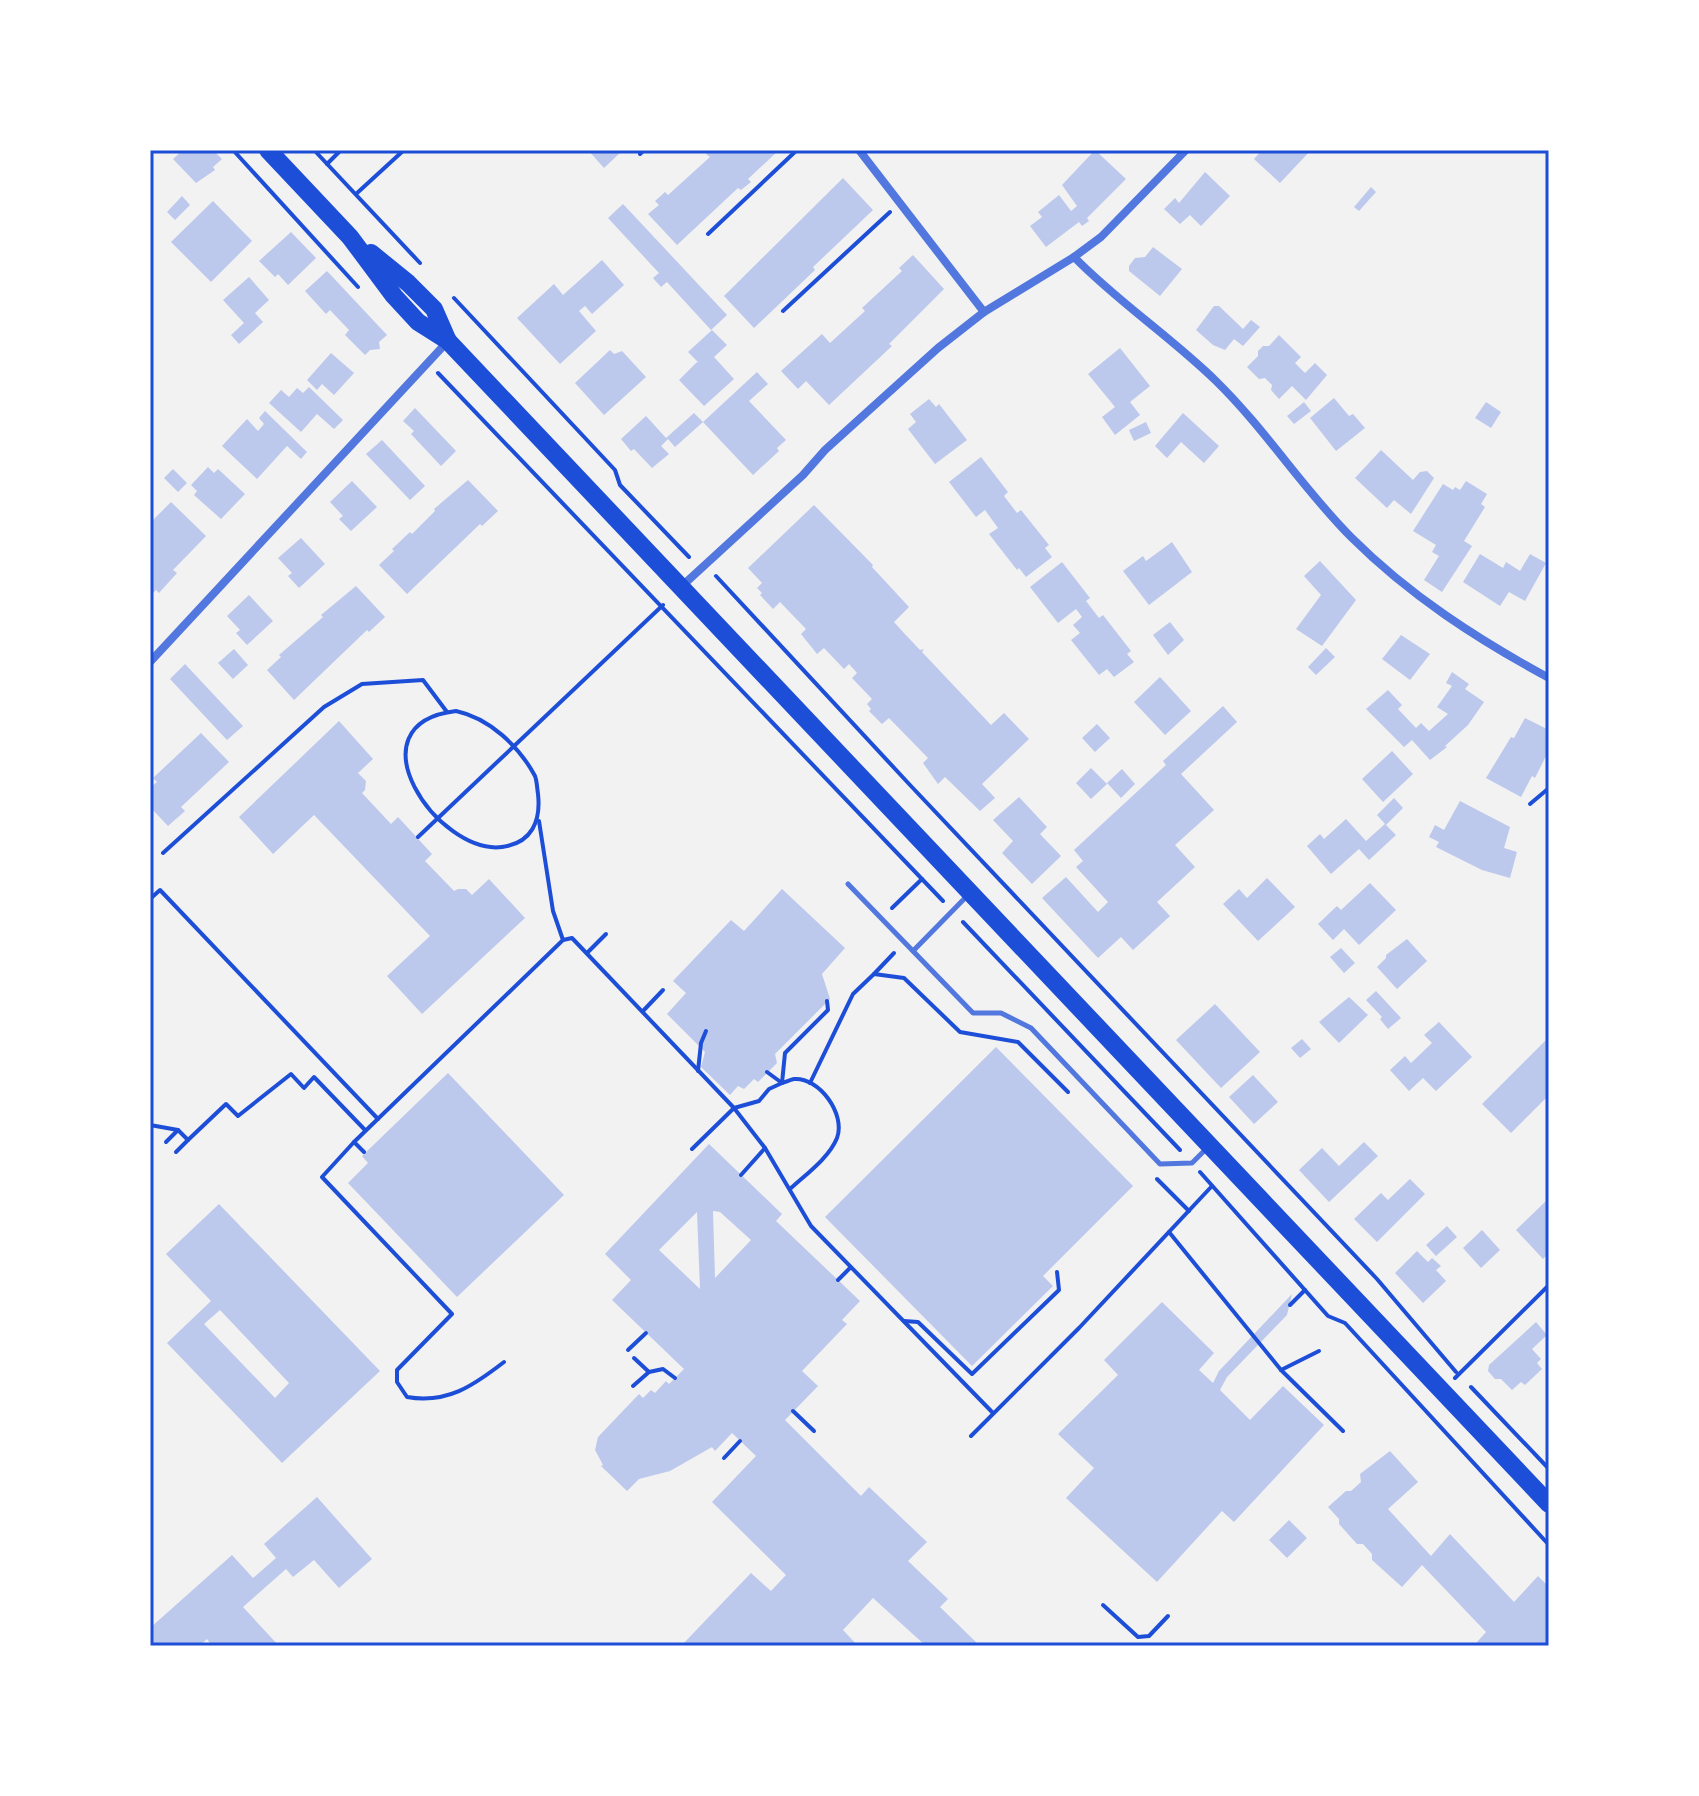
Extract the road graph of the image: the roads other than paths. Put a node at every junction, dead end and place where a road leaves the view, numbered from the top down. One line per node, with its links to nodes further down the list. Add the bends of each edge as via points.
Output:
1 (268, 150): 6 (main road, via 350,237 434,309)
2 (859, 150): 5 (street)
3 (1186, 150): 4 (street, via 1101,237)
4 (1074, 257): 5 (street); 9 (street, via 1216,382 1349,535 1394,578 1457,624)
5 (984, 312): 7 (street, via 874,405)
6 (448, 341): 7 (main road); 8 (street)
7 (682, 586): 11 (main road)
8 (152, 656)
9 (1549, 678)
10 (848, 884): 12 (lane)
11 (970, 893): 12 (lane); 13 (main road)
12 (913, 951): 13 (lane, via 973,1013 1001,1013 1031,1028 1160,1164 1192,1163)
13 (1210, 1146): 14 (main road)
14 (1549, 1504)

